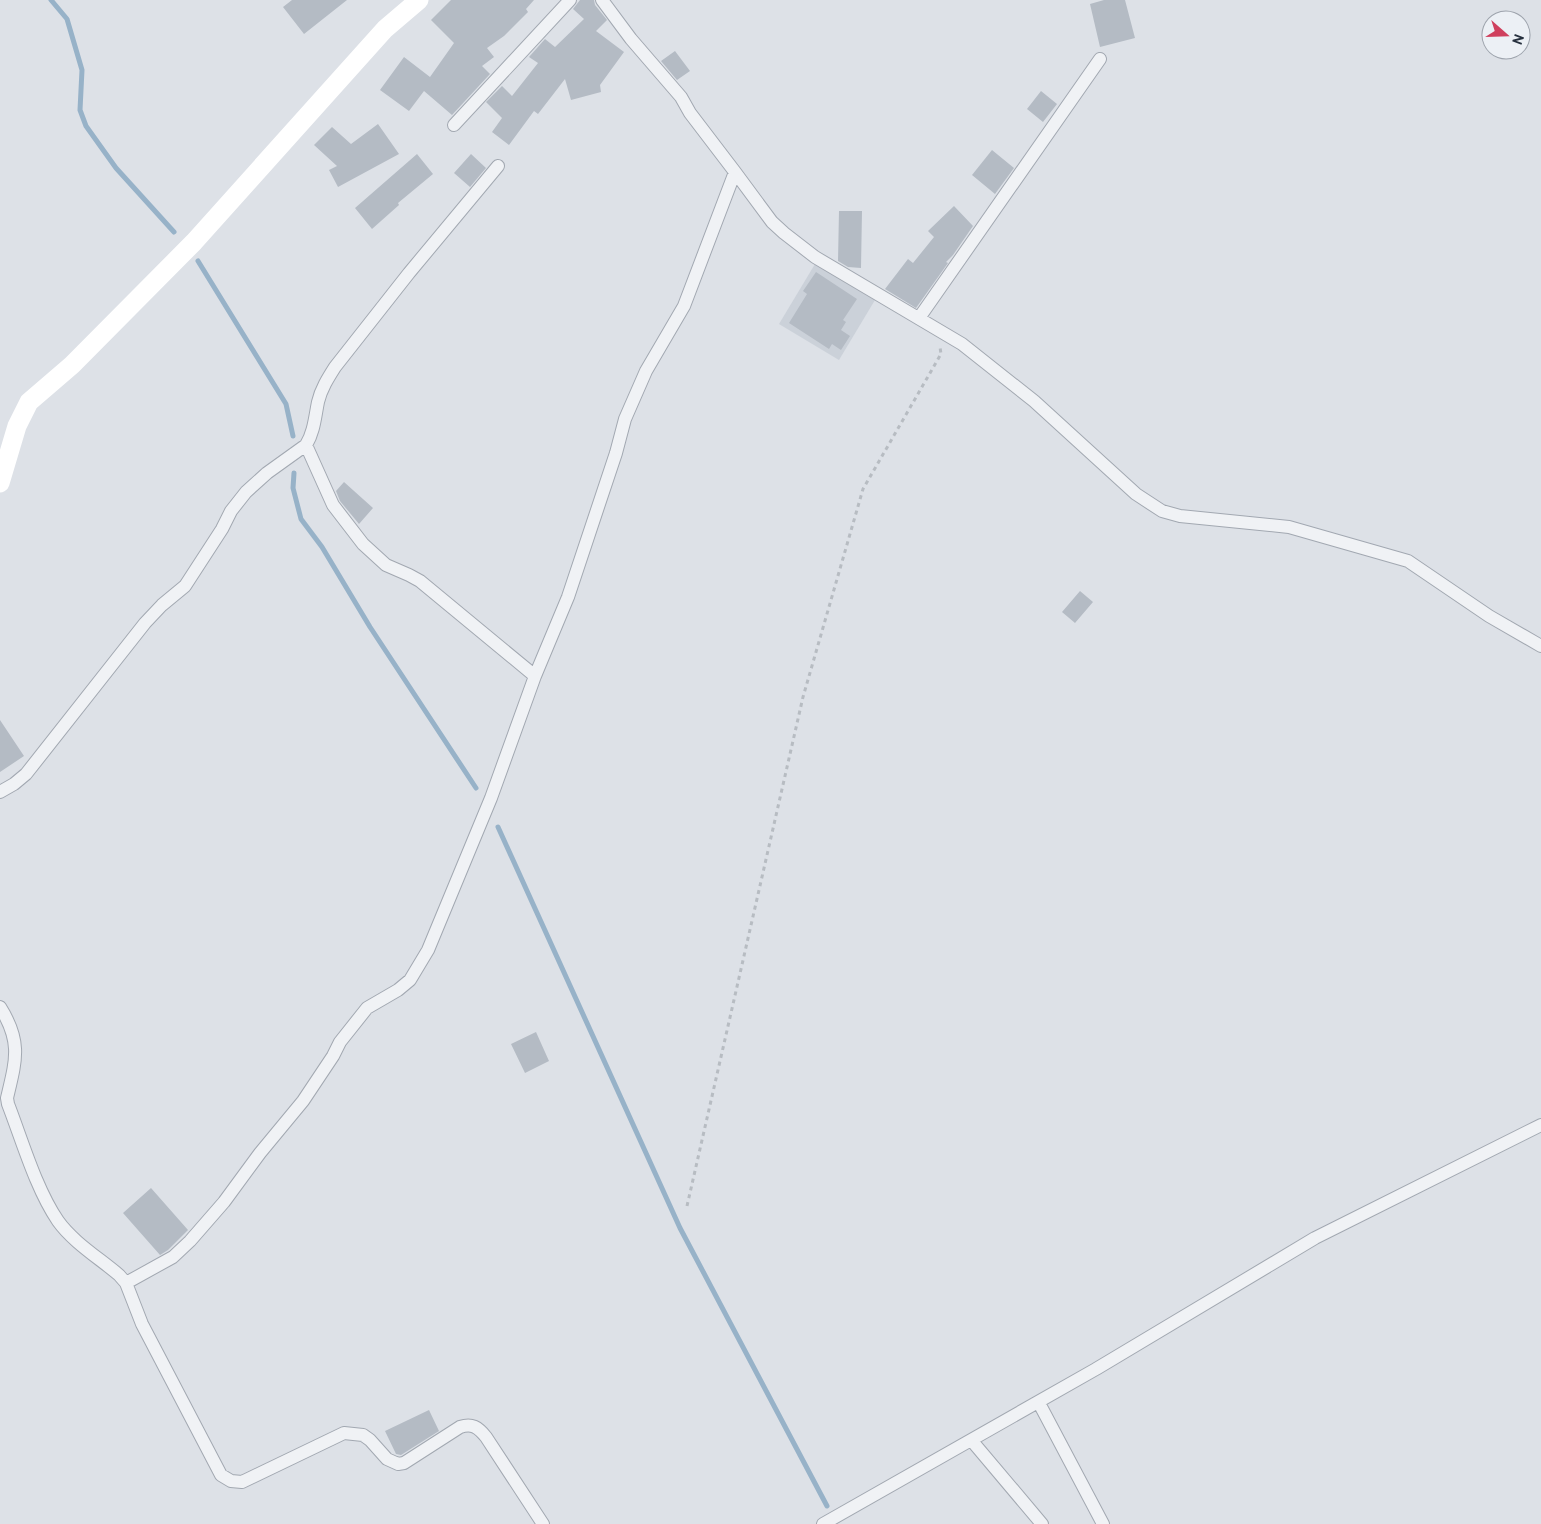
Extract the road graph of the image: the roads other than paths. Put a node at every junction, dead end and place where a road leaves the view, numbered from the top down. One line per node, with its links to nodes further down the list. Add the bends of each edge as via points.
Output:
1 (419, 0): 10 (street, via 385,29 194,242 72,364 29,402 17,426)
2 (570, 0): 5 (street)
3 (602, 0): 7 (street, via 681,97)
4 (1100, 59): 8 (street)
5 (454, 125)
6 (498, 166): 9 (street, via 409,273 325,382)
7 (734, 172): 8 (street, via 772,222 795,243); 12 (street, via 684,306 646,371 624,419 616,454 568,597)
8 (919, 318): 11 (street, via 962,344 1155,507 1180,516 1289,527 1401,559)
9 (306, 445): 12 (street, via 333,505 375,557 420,581); 13 (street, via 246,492 185,586 145,622 26,774)
10 (0, 483)
11 (1541, 646)
12 (535, 676): 16 (street, via 491,798 419,968 398,990 367,1008 340,1042 303,1102 190,1241 173,1257)
13 (0, 792)
14 (0, 1007): 16 (street, via 16,1044 8,1104 40,1187 69,1233)
15 (1541, 1125): 17 (street, via 1315,1238)
16 (126, 1282): 19 (street, via 142,1324 226,1479 242,1482 344,1434 363,1436 387,1459 404,1463 468,1424 478,1428 486,1437)
17 (1039, 1403): 18 (street); 22 (street)
18 (972, 1441): 20 (street); 21 (street)
19 (543, 1524)
20 (823, 1524)
21 (1042, 1524)
22 (1103, 1524)

